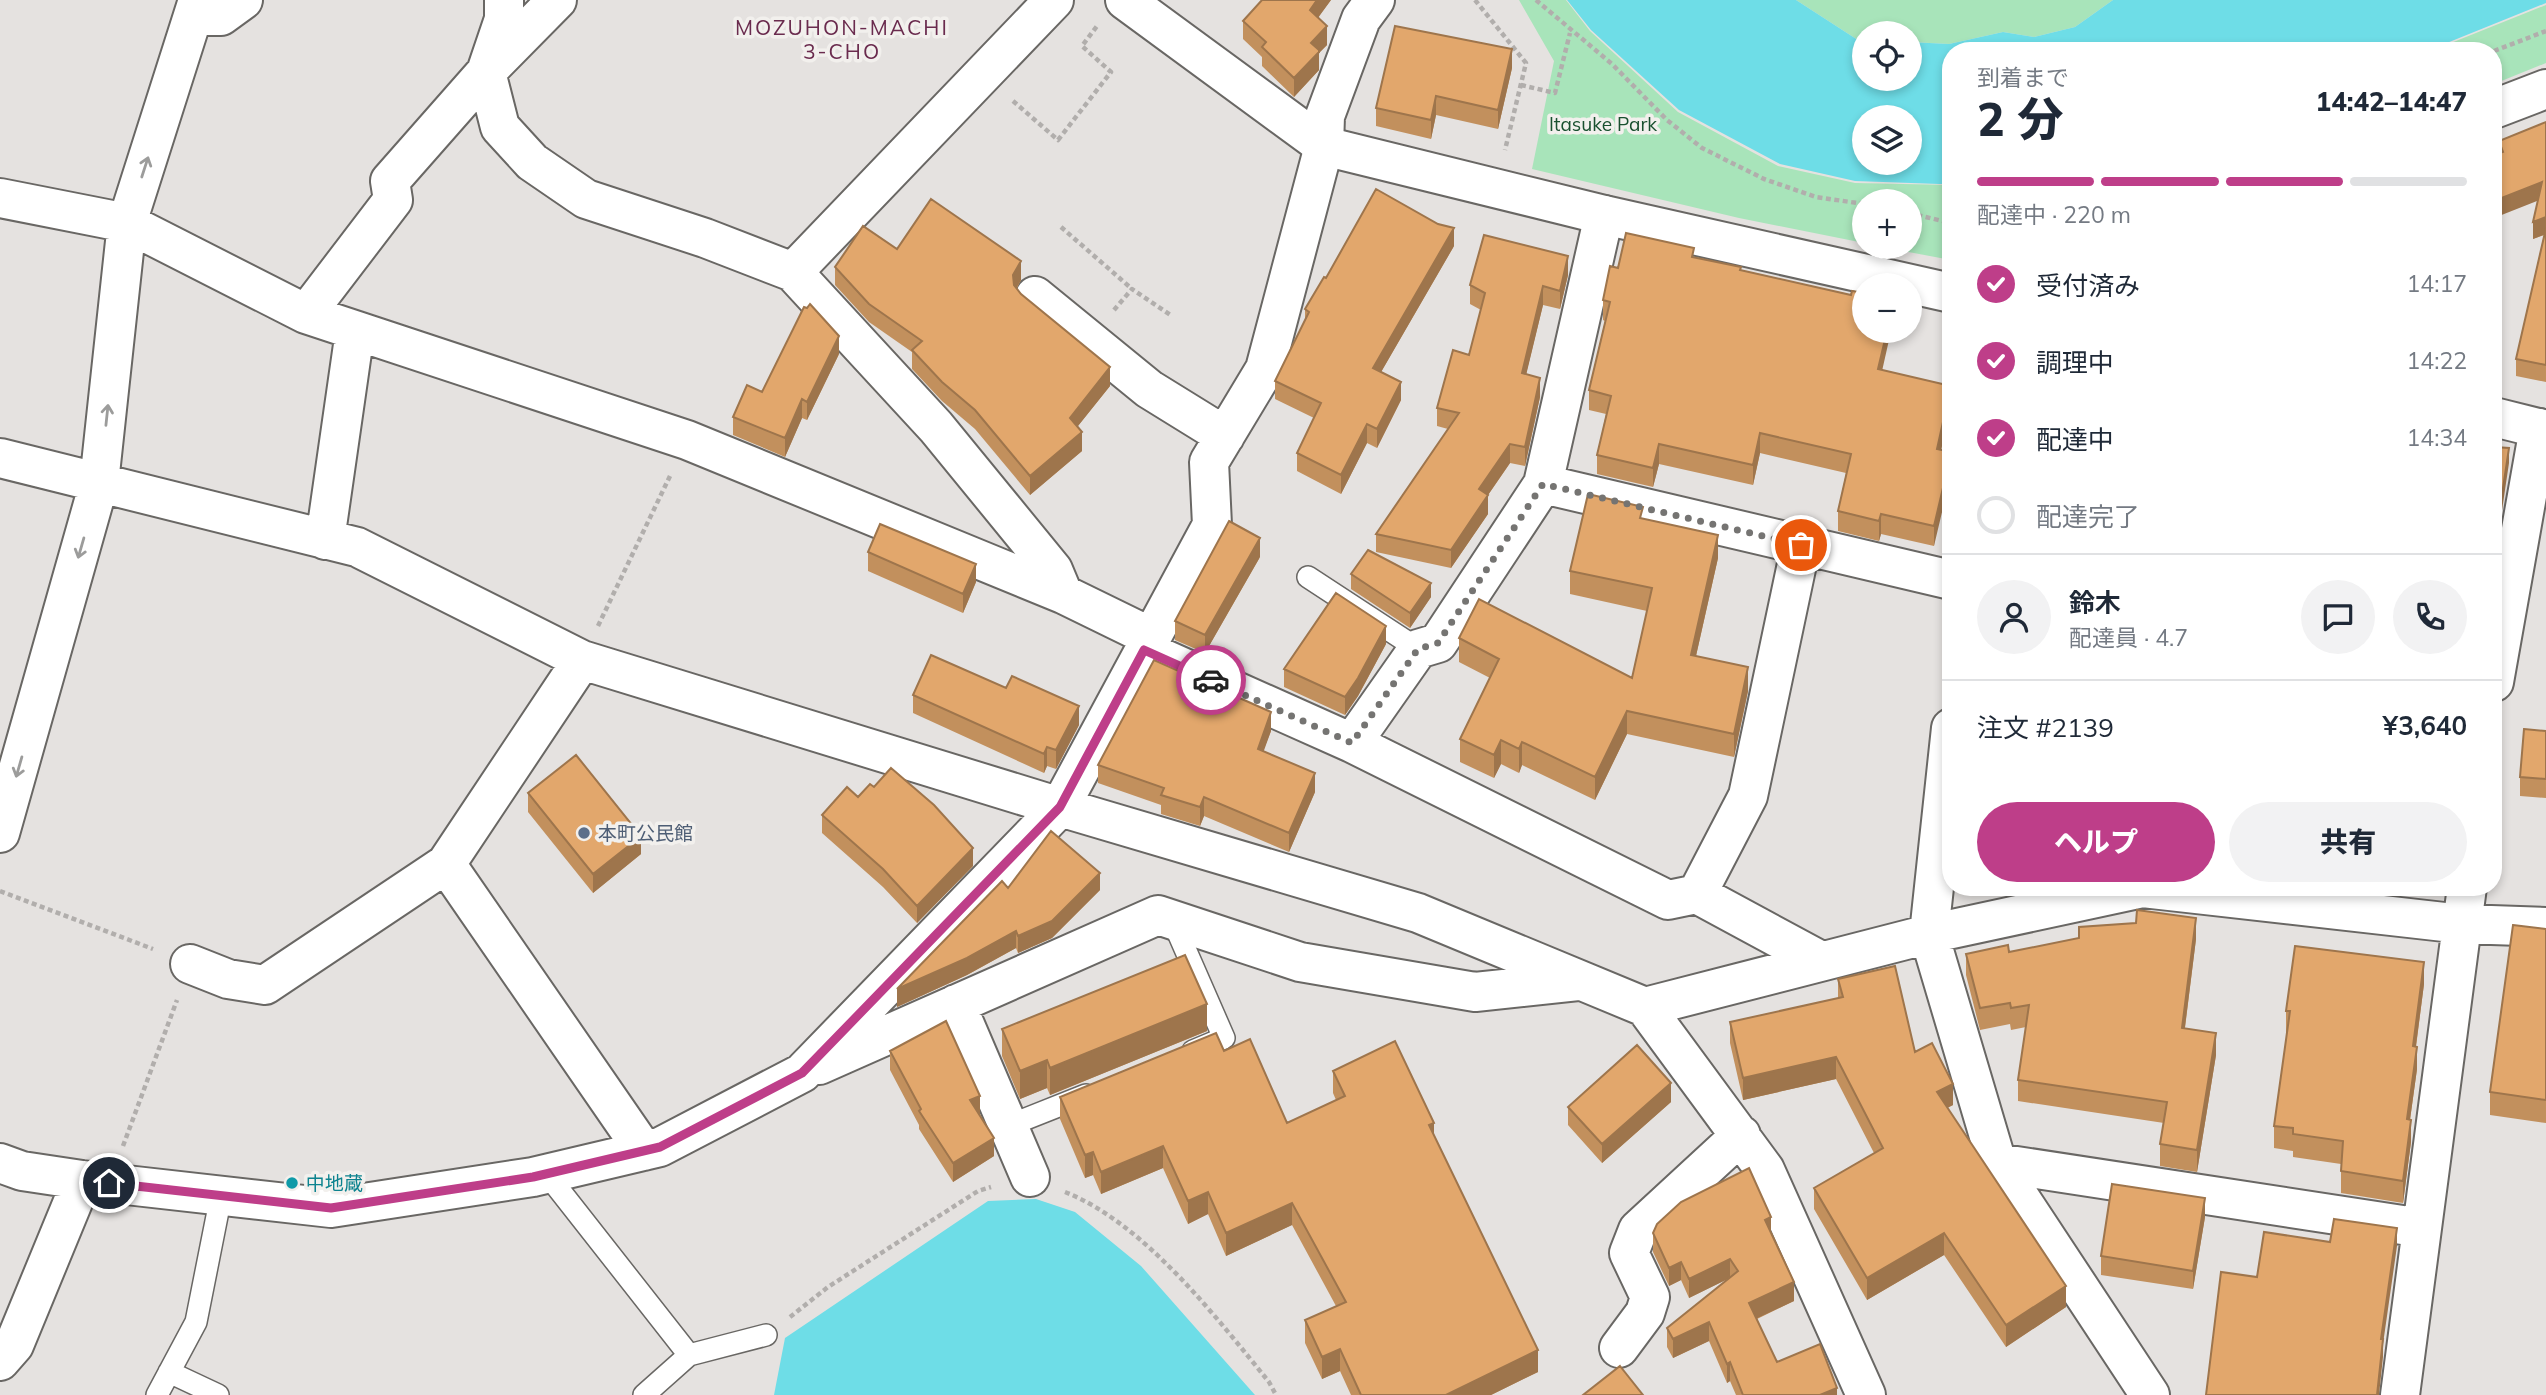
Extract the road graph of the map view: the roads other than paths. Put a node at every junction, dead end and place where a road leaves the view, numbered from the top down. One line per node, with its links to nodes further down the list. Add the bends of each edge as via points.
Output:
1 (243, 0): 6 (street, via 221,16)
2 (504, 0): 8 (street, via 504,19)
3 (557, 0): 8 (street)
4 (1054, 0): 15 (street)
5 (1375, 0): 11 (street, via 1361,19 1325,117)
6 (196, 8): 14 (street, one-way to 6)
7 (1114, 9): 11 (street)
8 (486, 72): 15 (street, via 500,127 532,162 586,199); 18 (street, via 390,181 393,200)
9 (2546, 89): 10 (street)
10 (2502, 106)
11 (1324, 146): 13 (street); 22 (street, via 1265,369)
12 (0, 198): 14 (street)
13 (1604, 215): 16 (street); 25 (street)
14 (127, 223): 18 (street); 24 (street, one-way to 14)
15 (793, 272): 30 (street, via 936,427 1054,570)
16 (1942, 291)
17 (1035, 296): 22 (street, via 1149,390)
18 (306, 314): 19 (street)
19 (355, 331): 26 (street); 30 (street, via 687,440)
20 (2502, 419): 21 (street)
21 (2543, 429): 31 (street)
22 (1225, 436): 32 (street, via 1209,462 1212,525)
23 (0, 458): 24 (street)
24 (99, 483): 26 (street); 38 (street, one-way to 38)
25 (1543, 484): 27 (street); 33 (street, via 1438,643)
26 (326, 540): 34 (street, via 358,547)
27 (1801, 545): 29 (street); 40 (street, via 1748,796)
28 (1308, 577): 33 (lane)
29 (1942, 578)
30 (1063, 594): 32 (street)
31 (2502, 625)
32 (1147, 644): 35 (street); 36 (street)
33 (1418, 649): 35 (street)
34 (582, 660): 36 (street); 39 (street)
35 (1352, 743): 40 (street, via 1668,900)
36 (1060, 807): 49 (street, via 1418,913); 53 (street)
37 (1942, 816): 46 (street)
38 (0, 833)
39 (446, 864): 48 (street, via 265,985 228,979); 57 (street)
40 (1697, 894): 47 (street)
41 (2106, 896): 46 (street)
42 (2286, 896): 43 (street)
43 (2464, 906): 45 (street); 64 (street)
44 (1172, 919): 49 (street, via 1300,962 1475,992); 50 (street, via 1158,915); 52 (lane, via 1224,1038)
45 (2546, 927)
46 (1930, 934): 47 (street); 59 (street)
47 (1821, 961): 51 (street)
48 (190, 964)
49 (1580, 980): 51 (street)
50 (956, 1004): 53 (street); 55 (street)
51 (1645, 1007): 56 (street)
52 (1173, 1059)
53 (802, 1073): 57 (street)
54 (1109, 1085): 55 (lane)
55 (1007, 1126): 61 (street)
56 (1741, 1135): 66 (street, via 1638,1230 1629,1253 1650,1297 1645,1313); 73 (street, via 1765,1170)
57 (644, 1151): 60 (street)
58 (0, 1163): 62 (street, via 22,1171)
59 (1997, 1163): 64 (street); 74 (street)
60 (546, 1173): 63 (street, via 331,1208); 67 (lane)
61 (1030, 1177)
62 (95, 1182): 63 (street); 68 (street, via 14,1345)
63 (221, 1196): 69 (lane, via 196,1322)
64 (2422, 1228): 75 (street)
65 (766, 1335): 67 (lane)
66 (1619, 1348)
67 (689, 1355): 72 (lane)
68 (0, 1361)
69 (169, 1372): 70 (lane); 71 (lane)
70 (157, 1395)
71 (218, 1395)
72 (644, 1395)
73 (1866, 1395)
74 (2150, 1395)
75 (2400, 1395)

